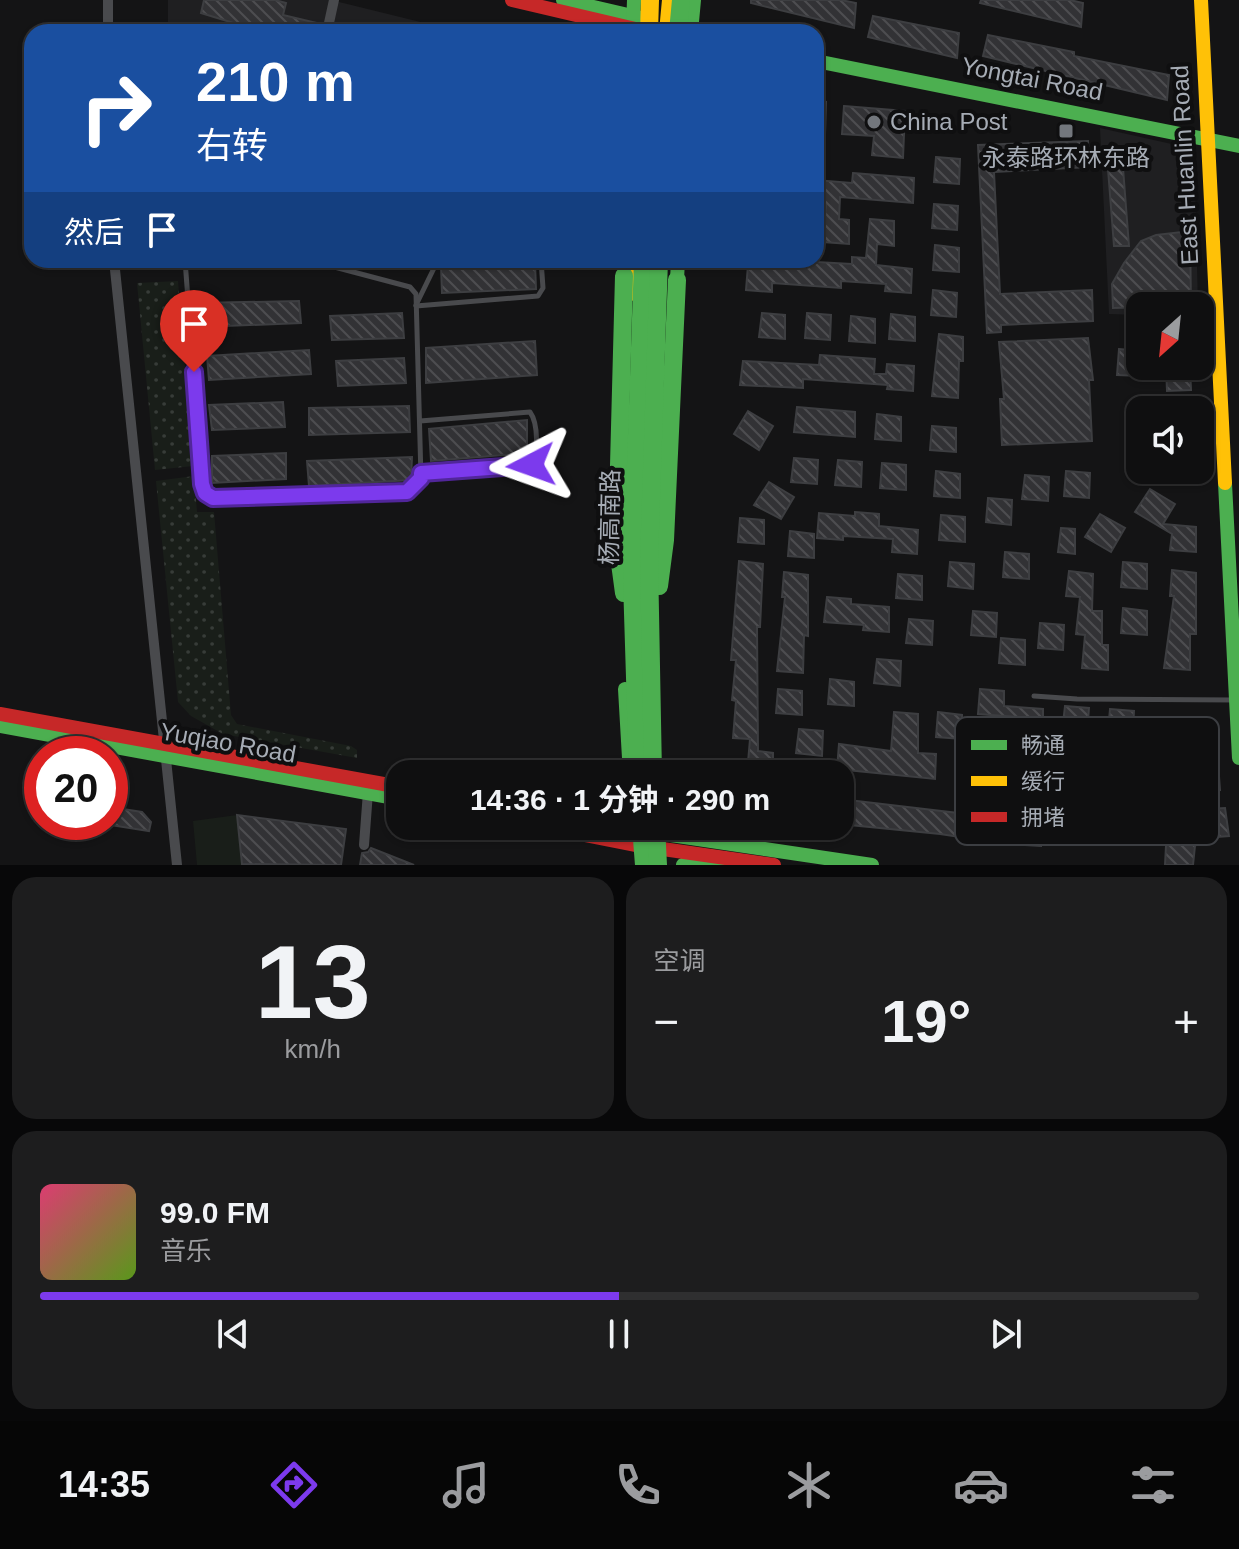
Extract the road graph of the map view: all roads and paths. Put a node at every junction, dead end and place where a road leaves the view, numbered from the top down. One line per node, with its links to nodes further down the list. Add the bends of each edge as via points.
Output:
1 (108, 0): 11 (street)
2 (334, 0): 12 (street)
3 (512, 0): 13 (main road)
4 (563, 0): 14 (main road)
5 (650, 0): 15 (main road, bridge)
6 (659, 0): 16 (main road)
7 (669, 0): 17 (main road)
8 (681, 0): 18 (main road, bridge)
9 (694, 0): 19 (main road)
10 (1201, 0): 21 (main road, East Huanlin Road)
11 (108, 24)
12 (329, 24)
13 (637, 24)
14 (643, 24)
15 (653, 24)
16 (654, 24)
17 (655, 24)
18 (656, 24)
19 (693, 24)
20 (824, 63): 21 (main road, Yongtai Road)
21 (1207, 139): 22 (main road, Yongtai Road); 37 (main road, East Huanlin Road)
22 (1239, 146)
23 (115, 268): 43 (street)
24 (186, 268): 36 (lane, via 205,493 213,498 407,492)
25 (338, 268): 34 (lane, via 410,287)
26 (434, 268): 34 (lane)
27 (542, 268): 34 (lane, via 538,296)
28 (624, 268): 38 (main road, bridge, via 617,541)
29 (633, 268): 38 (main road, via 624,510)
30 (643, 268): 38 (main road, 杨高南路, bridge, via 634,481)
31 (659, 268): 38 (main road, 杨高南路, bridge)
32 (670, 268): 38 (main road, via 660,476)
33 (678, 268): 38 (main road, bridge, via 665,540)
34 (416, 306): 35 (lane)
35 (420, 421): 36 (lane); 36 (lane, via 530,412 535,419 531,465)
36 (421, 473)
37 (1232, 473): 39 (main road, East Huanlin Road)
38 (641, 654): 45 (main road, via 626,719); 46 (main road, 杨高南路, bridge); 47 (main road, 杨高南路, bridge)
39 (1237, 694): 40 (lane); 44 (main road, East Huanlin Road)
40 (1034, 696)
41 (0, 714): 43 (main road, Yuqiao Road)
42 (0, 726): 43 (main road, Yuqiao Road)
43 (164, 750): 48 (main road, Yuqiao Road); 49 (main road, Yuqiao Road); 56 (street)
44 (1239, 758)
45 (629, 760)
46 (638, 760)
47 (654, 760)
48 (386, 785)
49 (368, 792): 50 (main road, Yuqiao Road); 54 (street)
50 (386, 796)
51 (636, 840): 57 (main road)
52 (638, 840): 58 (main road, bridge)
53 (661, 844): 55 (main road); 61 (main road)
54 (364, 845)
55 (724, 858): 59 (main road); 60 (main road)
56 (177, 865)
57 (636, 865)
58 (644, 865)
59 (683, 865)
60 (774, 865)
61 (872, 865)

